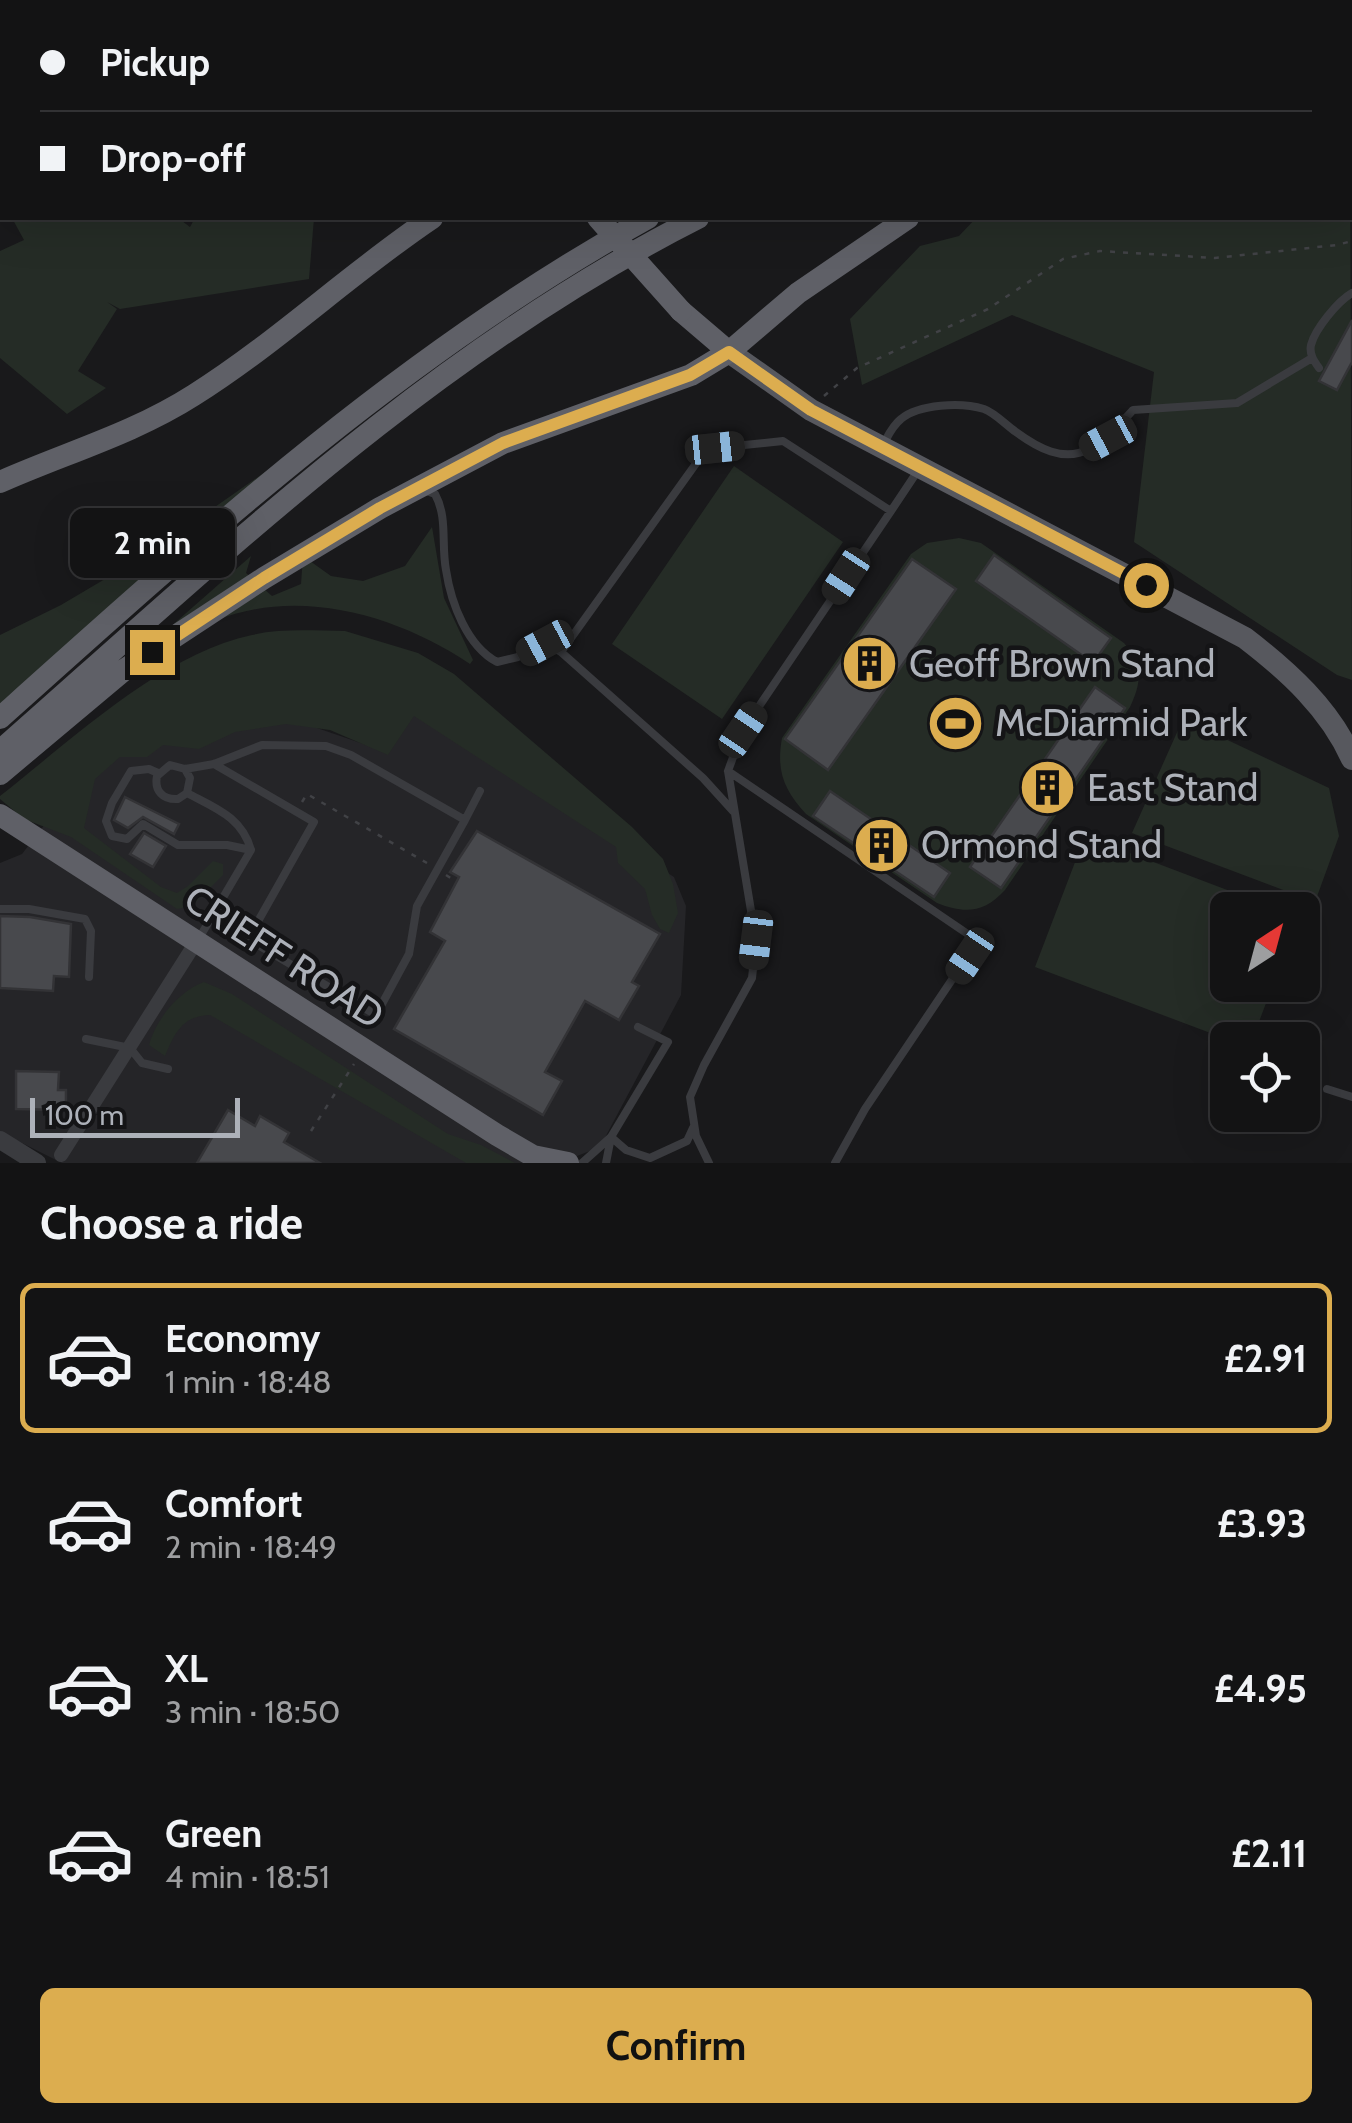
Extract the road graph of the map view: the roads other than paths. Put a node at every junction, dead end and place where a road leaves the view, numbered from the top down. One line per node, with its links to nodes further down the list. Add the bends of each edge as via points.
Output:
1 (429, 220): 12 (highway, via 194,395 132,430)
2 (600, 220): 7 (highway, bridge, via 681,311)
3 (645, 220): 16 (highway, via 525,291 287,465)
4 (694, 220): 17 (highway, via 591,278 349,446)
5 (905, 220): 7 (highway, via 798,293)
6 (1352, 292): 8 (lane, via 1338,301 1311,345)
7 (729, 352): 10 (main road, via 811,410); 13 (highway, via 690,375 503,443)
8 (1312, 358): 9 (lane); 10 (lane, via 1236,403 1133,410 1108,438 1078,454 1049,454 986,409 954,406 912,411)
9 (1319, 368)
10 (883, 445): 11 (main road)
11 (920, 466): 14 (lane); 18 (main road, via 1245,638 1322,709)
12 (0, 482)
13 (418, 488): 15 (lane, via 434,494 442,507 446,570 479,652 497,662 545,643); 23 (highway, via 124,670)
14 (891, 511): 15 (lane, via 783,441 715,448 700,458); 21 (lane, via 743,730)
15 (561, 652): 26 (lane)
16 (0, 718)
17 (0, 752)
18 (1352, 759)
19 (214, 764): 20 (lane); 28 (lane, via 262,745 326,746); 28 (lane, via 314,822 248,939 376,1015 408,954 417,906)
20 (185, 769): 22 (lane, via 170,765); 25 (lane)
21 (728, 771): 26 (lane); 49 (lane, via 978,940)
22 (158, 773): 25 (lane, via 163,796); 29 (lane, via 132,772 106,821 112,836 128,839 143,824 178,844)
23 (0, 774)
24 (480, 791): 28 (lane)
25 (186, 793): 29 (lane, via 231,816 246,831)
26 (733, 811): 39 (lane, via 756,940 752,978 690,1097)
27 (0, 815): 31 (highway, CRIEFF ROAD)
28 (466, 820)
29 (251, 850): 31 (lane)
30 (0, 909): 32 (lane, via 85,919 91,931)
31 (196, 942): 35 (street); 43 (highway, CRIEFF ROAD)
32 (89, 976)
33 (638, 1027): 40 (lane, via 668,1042)
34 (86, 1039): 35 (lane)
35 (130, 1048): 36 (lane, via 142,1064); 42 (street)
36 (168, 1069)
37 (1327, 1089): 38 (lane)
38 (1352, 1096)
39 (694, 1126): 40 (lane, via 687,1141 650,1158); 48 (lane)
40 (611, 1137): 46 (lane); 47 (lane)
41 (0, 1140): 44 (street)
42 (61, 1155)
43 (536, 1159): 45 (highway, CRIEFF ROAD)
44 (37, 1163)
45 (568, 1163)
46 (582, 1163)
47 (606, 1163)
48 (709, 1163)
49 (835, 1163)

